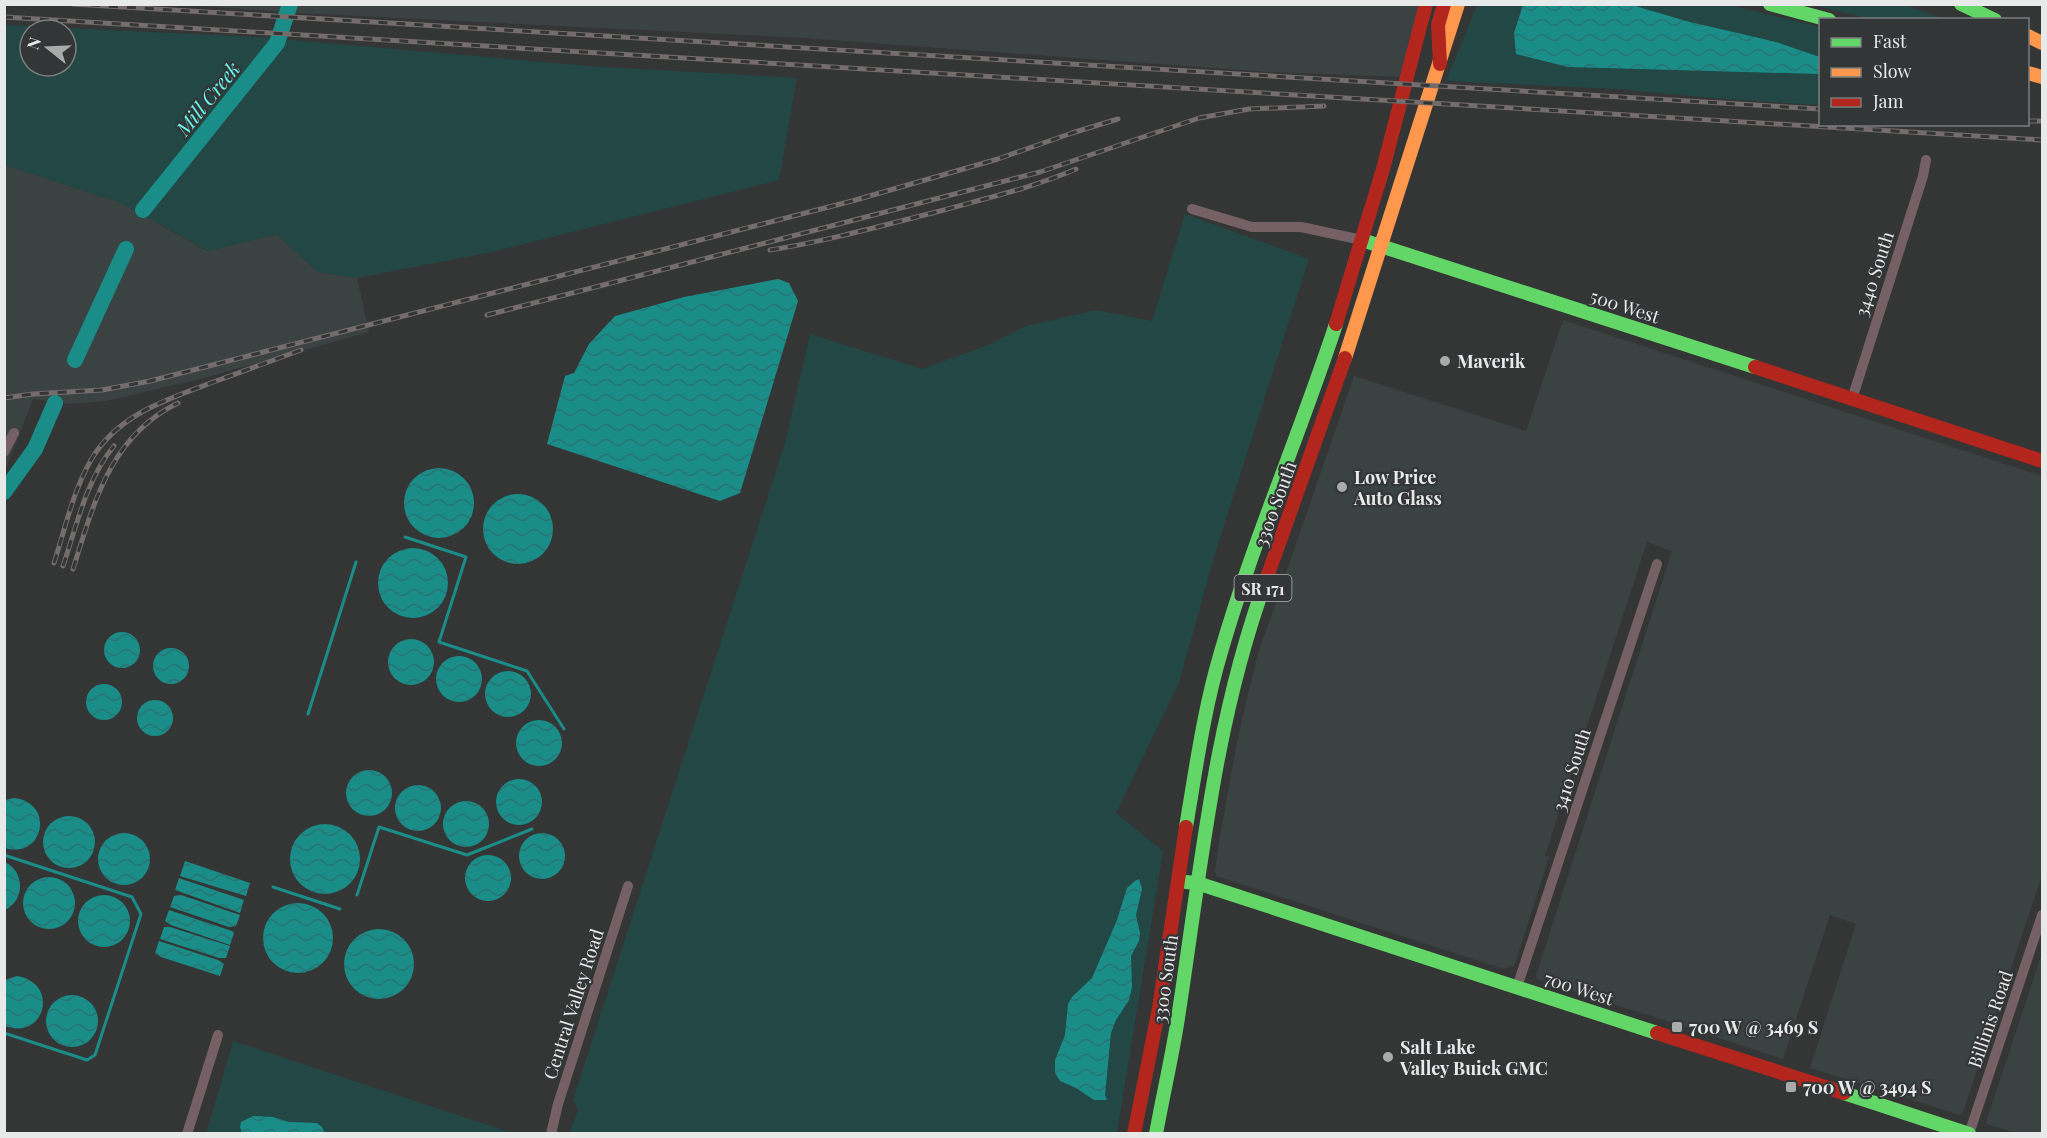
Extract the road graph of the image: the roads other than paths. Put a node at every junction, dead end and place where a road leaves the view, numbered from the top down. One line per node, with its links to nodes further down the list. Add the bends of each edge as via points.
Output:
1 (1426, 4): 13 (main road, 3300 South / SR 171)
2 (1444, 4): 10 (main road, via 1438,25)
3 (1458, 4): 10 (main road, 3300 South / SR 171)
4 (1770, 4): 6 (main road)
5 (1961, 4): 7 (main road)
6 (1822, 18)
7 (1991, 18)
8 (2029, 36): 9 (main road)
9 (2043, 43)
10 (1440, 64): 14 (main road, 3300 South / SR 171)
11 (1926, 160): 15 (street, 3440 South)
12 (1192, 209): 13 (street, 500 West, via 1252,227 1301,227)
13 (1362, 240): 14 (main road, 500 West); 20 (main road, 3300 South / SR 171, via 1221,652 1204,720)
14 (1381, 245): 15 (main road, 500 West); 21 (main road, 3300 South / SR 171, via 1241,658 1224,724)
15 (1852, 399): 18 (main road, 500 West)
16 (14, 433): 17 (street)
17 (4, 452)
18 (2043, 461)
19 (1657, 564): 24 (street, 3410 South)
20 (1177, 880): 21 (main road, 700 West); 28 (main road, 3300 South / SR 171, via 1158,1015)
21 (1197, 883): 24 (main road, 700 West); 29 (main road, 3300 South / SR 171, via 1178,1019)
22 (628, 886): 27 (street, Central Valley Road)
23 (2043, 915): 30 (street, Billinis Road)
24 (1517, 987): 30 (main road, 700 West)
25 (218, 1035): 26 (street)
26 (187, 1134)
27 (551, 1134)
28 (1134, 1134)
29 (1156, 1134)
30 (1969, 1134)

